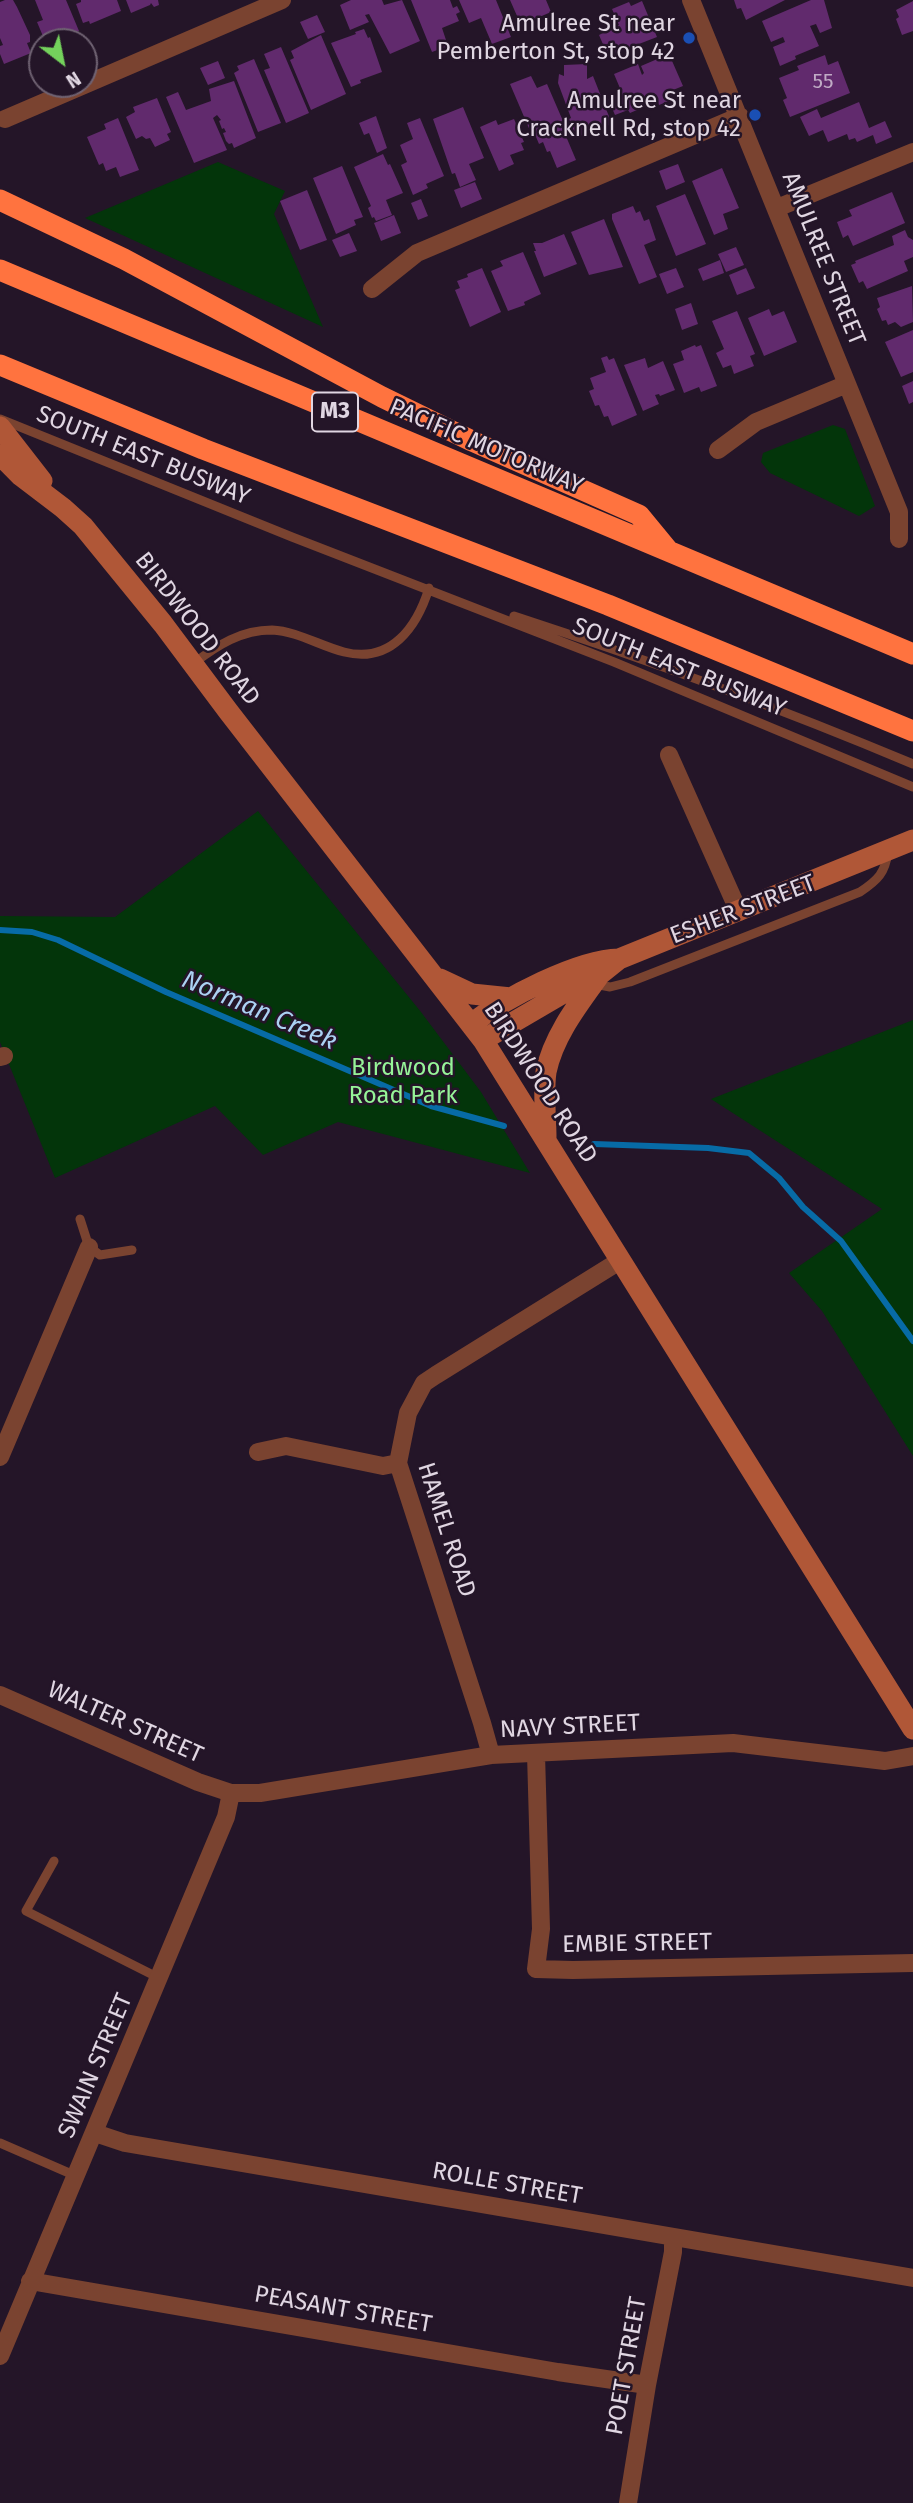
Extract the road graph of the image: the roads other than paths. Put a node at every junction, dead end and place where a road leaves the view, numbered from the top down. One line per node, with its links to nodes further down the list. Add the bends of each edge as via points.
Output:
1 (282, 0): 4 (street)
2 (691, 0): 3 (street, AMULREE STREET)
3 (740, 116): 7 (street, AMULREE STREET); 9 (street, via 417,253)
4 (5, 119)
5 (913, 152): 7 (street)
6 (0, 200): 18 (highway, via 159,277 382,397 639,514)
7 (777, 208): 11 (street, AMULREE STREET)
8 (0, 270): 18 (highway, PACIFIC MOTORWAY / M3)
9 (372, 289)
10 (4, 367): 22 (highway, via 608,605)
11 (847, 384): 14 (street, via 756,422); 17 (street, AMULREE STREET, via 899,512)
12 (0, 419): 19 (lane, SOUTH EAST BUSWAY)
13 (0, 427): 16 (main road, BIRDWOOD ROAD)
14 (718, 450)
15 (0, 455): 16 (main road, BIRDWOOD ROAD)
16 (63, 508): 21 (main road, BIRDWOOD ROAD, via 83,526)
17 (899, 539)
18 (670, 552): 20 (highway, PACIFIC MOTORWAY / M3)
19 (429, 588): 21 (lane, via 407,634 373,652 345,652 275,630 233,637); 24 (lane, SOUTH EAST BUSWAY, via 618,650); 25 (lane, SOUTH EAST BUSWAY)
20 (913, 653)
21 (192, 664): 30 (main road, BIRDWOOD ROAD)
22 (913, 731)
23 (669, 755): 28 (street)
24 (913, 764)
25 (913, 787)
26 (913, 840): 27 (main road, ESHER STREET)
27 (888, 850): 28 (main road, ESHER STREET); 31 (lane, ESHER STREET, via 880,878 860,891 630,982 610,987)
28 (739, 912): 29 (main road, ESHER STREET)
29 (619, 959): 31 (main road, ESHER STREET); 32 (main road, ESHER STREET, via 592,962)
30 (432, 973): 32 (main road, via 472,994); 33 (main road, BIRDWOOD ROAD)
31 (596, 980): 33 (main road, ESHER STREET); 34 (main road, via 553,1050 546,1074)
32 (511, 998): 33 (main road, ESHER STREET)
33 (477, 1032): 34 (main road, BIRDWOOD ROAD)
34 (546, 1139): 38 (main road, BIRDWOOD ROAD)
35 (80, 1219): 36 (lane)
36 (89, 1247): 37 (lane, via 100,1255); 40 (street)
37 (132, 1250)
38 (621, 1260): 41 (street, HAMEL ROAD, via 424,1383 408,1413); 43 (main road, BIRDWOOD ROAD)
39 (258, 1452): 41 (street, via 286,1446 383,1466)
40 (0, 1457)
41 (398, 1462): 45 (street, HAMEL ROAD)
42 (0, 1695): 47 (street, WALTER STREET)
43 (913, 1729)
44 (536, 1754): 45 (street, NAVY STREET); 46 (street, NAVY STREET, via 733,1743 886,1761); 49 (street, EMBIE STREET, via 541,1929 536,1969)
45 (491, 1755): 47 (street, NAVY STREET, via 260,1793)
46 (913, 1756)
47 (231, 1793): 50 (street, SWAIN STREET, via 226,1817)
48 (54, 1861): 50 (lane, via 26,1911)
49 (913, 1963)
50 (159, 1978): 51 (street, SWAIN STREET)
51 (95, 2133): 53 (street, SWAIN STREET); 54 (street, ROLLE STREET, via 125,2143)
52 (0, 2143): 53 (lane)
53 (76, 2176): 56 (street, SWAIN STREET)
54 (673, 2238): 55 (street, ROLLE STREET); 58 (street, POET STREET)
55 (913, 2278)
56 (30, 2281): 57 (street, SWAIN STREET); 58 (street, PEASANT STREET)
57 (0, 2356)
58 (647, 2385): 59 (street, POET STREET)
59 (628, 2503)

